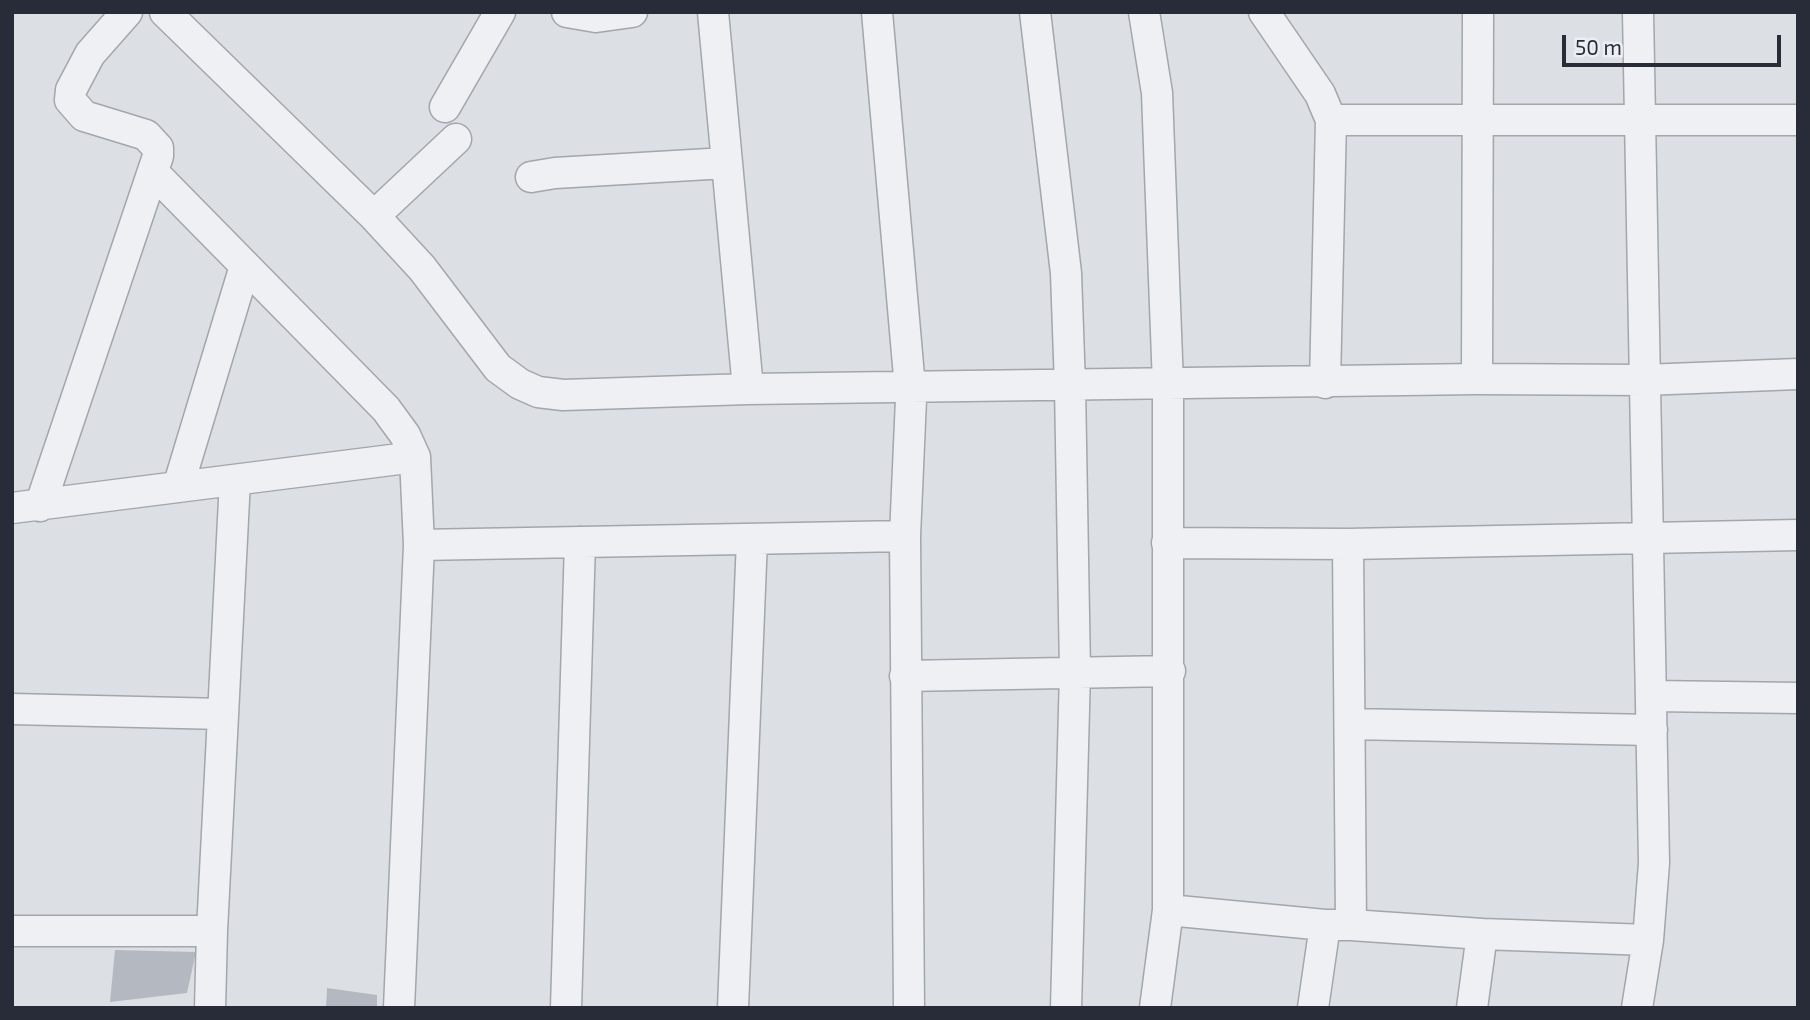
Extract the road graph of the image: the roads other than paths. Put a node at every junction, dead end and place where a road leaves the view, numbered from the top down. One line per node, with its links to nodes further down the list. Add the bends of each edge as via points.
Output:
1 (127, 12): 20 (street, via 90,54 70,100 83,116 153,139 158,148)
2 (165, 12): 22 (street)
3 (500, 12): 13 (street)
4 (567, 12): 5 (street, via 596,17)
5 (632, 12)
6 (713, 12): 19 (street)
7 (877, 12): 30 (street)
8 (1035, 12): 29 (street, via 1066,273)
9 (1143, 12): 28 (street, via 1157,93)
10 (1264, 12): 15 (street, via 1320,94)
11 (1478, 12): 14 (street)
12 (1638, 12): 16 (street)
13 (445, 107)
14 (1478, 118): 15 (street); 16 (street); 25 (street)
15 (1331, 120): 27 (street)
16 (1639, 120): 17 (street); 26 (street)
17 (1798, 120)
18 (456, 139): 22 (street)
19 (726, 163): 21 (street); 31 (street)
20 (153, 172): 23 (street); 35 (street)
21 (530, 177)
22 (374, 216): 31 (street, via 422,268 498,368 529,388 563,395)
23 (246, 266): 32 (street, via 386,409); 34 (street)
24 (1798, 374): 26 (street)
25 (1477, 379): 26 (street); 27 (street)
26 (1644, 380): 38 (street)
27 (1325, 383): 28 (street)
28 (1168, 385): 29 (street); 41 (street)
29 (1070, 386): 30 (street); 45 (street)
30 (910, 388): 31 (street); 37 (street)
31 (748, 389)
32 (415, 457): 33 (street); 43 (street)
33 (235, 480): 34 (street); 50 (street)
34 (178, 487): 35 (street)
35 (26, 507)
36 (1798, 535): 38 (street)
37 (905, 536): 39 (street); 46 (street)
38 (1647, 536): 42 (street); 47 (street)
39 (752, 539): 40 (street); 62 (street)
40 (580, 542): 43 (street); 61 (street)
41 (1167, 544): 42 (street); 44 (street)
42 (1348, 544): 51 (street)
43 (419, 545): 60 (street)
44 (1170, 671): 45 (street); 53 (street)
45 (1075, 672): 46 (street); 64 (street)
46 (905, 676): 63 (street)
47 (1653, 696): 48 (street); 52 (street)
48 (1798, 698)
49 (12, 709): 50 (street)
50 (223, 715): 56 (street)
51 (1350, 724): 52 (street); 54 (street)
52 (1652, 730): 58 (street, via 1654,863)
53 (1168, 910): 54 (street); 65 (street)
54 (1338, 925): 57 (street); 66 (street)
55 (12, 931): 56 (street)
56 (212, 931): 59 (street)
57 (1482, 934): 58 (street); 67 (street)
58 (1648, 940): 68 (street)
59 (210, 1008)
60 (399, 1008)
61 (566, 1008)
62 (733, 1008)
63 (909, 1008)
64 (1066, 1008)
65 (1155, 1008)
66 (1312, 1008)
67 (1472, 1008)
68 (1637, 1008)

